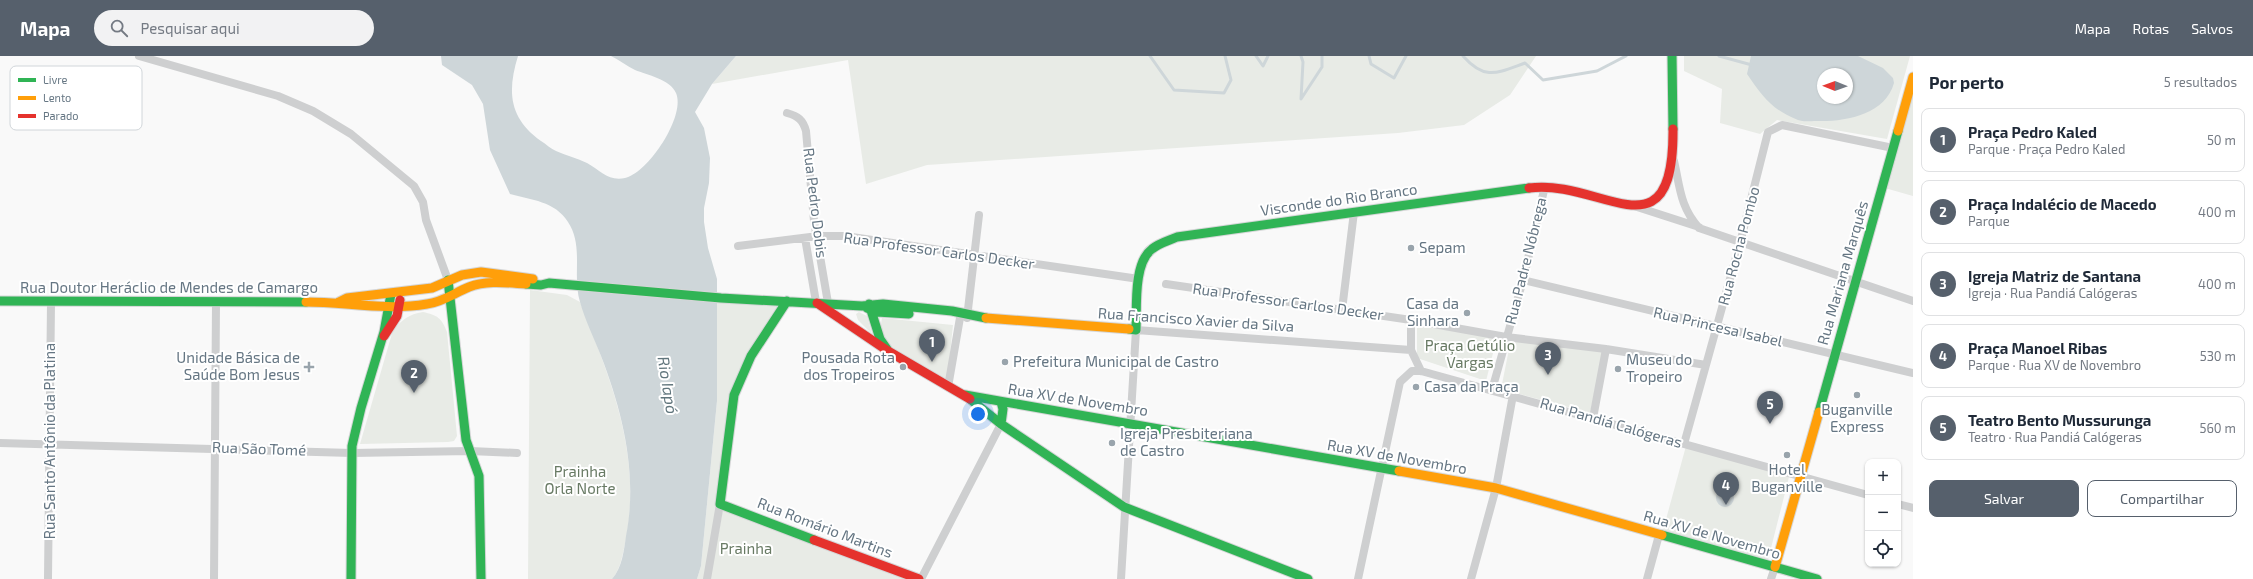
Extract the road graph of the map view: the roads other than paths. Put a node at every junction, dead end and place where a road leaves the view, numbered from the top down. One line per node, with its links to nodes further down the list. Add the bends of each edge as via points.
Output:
1 (139, 56): 18 (street, via 278,96 313,111 351,134 414,186 423,202 431,235)
2 (1672, 57): 6 (street)
3 (1913, 78): 5 (street, Rua Mariana Marquês)
4 (786, 113): 12 (street, Rua Pedro Dobis, via 796,116 803,122 806,131 813,214)
5 (1893, 148): 14 (street, Rua Rocha Pombo, via 1782,125 1768,132); 20 (street, Rua Mariana Marquês)
6 (1673, 158): 8 (street, via 1668,183 1659,197); 11 (street, via 1688,215)
7 (1545, 186): 8 (street); 9 (street, Visconde do Rio Branco); 19 (street, Rua Padre Nóbrega)
8 (1633, 206): 11 (street)
9 (1354, 212): 17 (street, Visconde do Rio Branco, via 1177,237 1153,247 1144,256); 37 (street)
10 (979, 214): 16 (street)
11 (1700, 228): 14 (street)
12 (818, 236): 13 (street, Rua Professor Carlos Decker); 16 (street, Rua Professor Carlos Decker, via 845,236); 33 (street, Rua Pedro Dobis)
13 (805, 238): 15 (street, Rua Professor Carlos Decker); 30 (street, Rua Pedro Dobis)
14 (1740, 243): 20 (street); 41 (street, Rua Rocha Pombo)
15 (738, 246)
16 (976, 256): 17 (street, Rua Professor Carlos Decker); 38 (street)
17 (1139, 279): 42 (street)
18 (448, 280): 21 (street, Rua Doutor Heráclio de Mendes de Camargo, via 481,272); 23 (street, Rua Doutor Heráclio de Mendes de Camargo, via 432,288); 24 (street)
19 (1523, 280): 41 (street, Rua Princesa Isabel); 43 (street, Rua Padre Nóbrega)
20 (1855, 281): 28 (street); 48 (street, Rua Mariana Marquês)
21 (549, 283): 24 (street, Rua Doutor Heráclio de Mendes de Camargo, via 482,283 470,286); 25 (street, Rua Doutor Heráclio de Mendes de Camargo)
22 (1166, 284): 37 (street, Rua Professor Carlos Decker)
23 (396, 294): 29 (street, Rua Doutor Heráclio de Mendes de Camargo, via 347,298); 34 (street); 35 (street)
24 (452, 297): 35 (street, Rua Doutor Heráclio de Mendes de Camargo, via 438,302); 66 (street, via 466,440)
25 (721, 298): 27 (street, Rua Francisco Xavier da Silva)
26 (0, 301): 31 (street, Rua Doutor Heráclio de Mendes de Camargo)
27 (787, 301): 30 (street, Rua Francisco Xavier da Silva); 73 (street, via 751,356 734,395)
28 (1913, 301)
29 (339, 302): 32 (street, Rua Doutor Heráclio de Mendes de Camargo); 34 (street, Rua Doutor Heráclio de Mendes de Camargo, via 347,305)
30 (816, 302): 33 (street, Rua Francisco Xavier da Silva); 40 (street)
31 (51, 303): 32 (street, Rua Doutor Heráclio de Mendes de Camargo); 63 (street, Rua Santo Antônio da Platina)
32 (216, 303): 65 (street)
33 (828, 303): 36 (street, Rua Francisco Xavier da Silva)
34 (390, 306): 35 (street, Rua Doutor Heráclio de Mendes de Camargo); 44 (street)
35 (400, 306): 44 (street)
36 (864, 306): 38 (street, Rua Francisco Xavier da Silva); 40 (street, via 850,312); 47 (street)
37 (1342, 310): 39 (street, Rua Professor Carlos Decker)
38 (964, 315): 42 (street, Rua Francisco Xavier da Silva); 52 (street)
39 (1411, 320): 43 (street); 46 (street)
40 (848, 324): 47 (street)
41 (1717, 327): 48 (street, Rua Princesa Isabel); 49 (street, Rua Rocha Pombo)
42 (1136, 330): 46 (street, Rua Francisco Xavier da Silva); 60 (street)
43 (1506, 337): 45 (street); 53 (street)
44 (383, 338): 67 (street, via 355,429)
45 (1606, 349): 49 (street); 59 (street)
46 (1411, 350): 50 (street)
47 (888, 351): 52 (street)
48 (1835, 355): 51 (street, Rua Princesa Isabel); 70 (street, Rua Mariana Marquês)
49 (1706, 365): 64 (street, Rua Rocha Pombo)
50 (1421, 371): 53 (street, Rua Pandiá Calógeras); 69 (street, via 1412,371 1400,382)
51 (1913, 373)
52 (948, 387): 54 (street)
53 (1492, 390): 55 (street, Rua Pandiá Calógeras)
54 (965, 395): 56 (street, Rua XV de Novembro); 58 (street)
55 (1513, 395): 59 (street, Rua Pandiá Calógeras); 71 (street)
56 (988, 399): 57 (street, Rua XV de Novembro); 58 (street)
57 (1001, 402): 60 (street, Rua XV de Novembro); 61 (street)
58 (984, 411): 61 (street)
59 (1592, 418): 64 (street, Rua Pandiá Calógeras)
60 (1129, 422): 69 (street, Rua XV de Novembro); 75 (street)
61 (1001, 424): 75 (street); 84 (street)
62 (0, 443): 63 (street, Rua São Tomé)
63 (50, 444): 65 (street, Rua São Tomé); 79 (street, Rua Santo Antônio da Platina)
64 (1684, 444): 70 (street, Rua Pandiá Calógeras)
65 (216, 448): 67 (street, Rua São Tomé); 80 (street)
66 (470, 451): 67 (street, Rua São Tomé); 68 (street, Rua São Tomé); 82 (street, via 479,476)
67 (352, 453): 81 (street)
68 (517, 453)
69 (1380, 469): 71 (street, Rua XV de Novembro); 87 (street)
70 (1802, 476): 72 (street, Rua Pandiá Calógeras); 78 (street, Rua Mariana Marquês)
71 (1496, 488): 77 (street, Rua XV de Novembro); 88 (street)
72 (1865, 494)
73 (720, 504): 83 (street); 84 (street, Rua Romário Martins)
74 (1901, 505): 76 (street)
75 (1124, 507): 85 (street); 86 (street)
76 (1913, 508)
77 (1659, 535): 78 (street, Rua XV de Novembro); 89 (street)
78 (1775, 567): 90 (street); 91 (street, Rua XV de Novembro)
79 (48, 579)
80 (214, 579)
81 (352, 579)
82 (481, 579)
83 (707, 579)
84 (920, 579)
85 (1121, 579)
86 (1308, 579)
87 (1358, 579)
88 (1471, 579)
89 (1647, 579)
90 (1771, 579)
91 (1817, 579)

